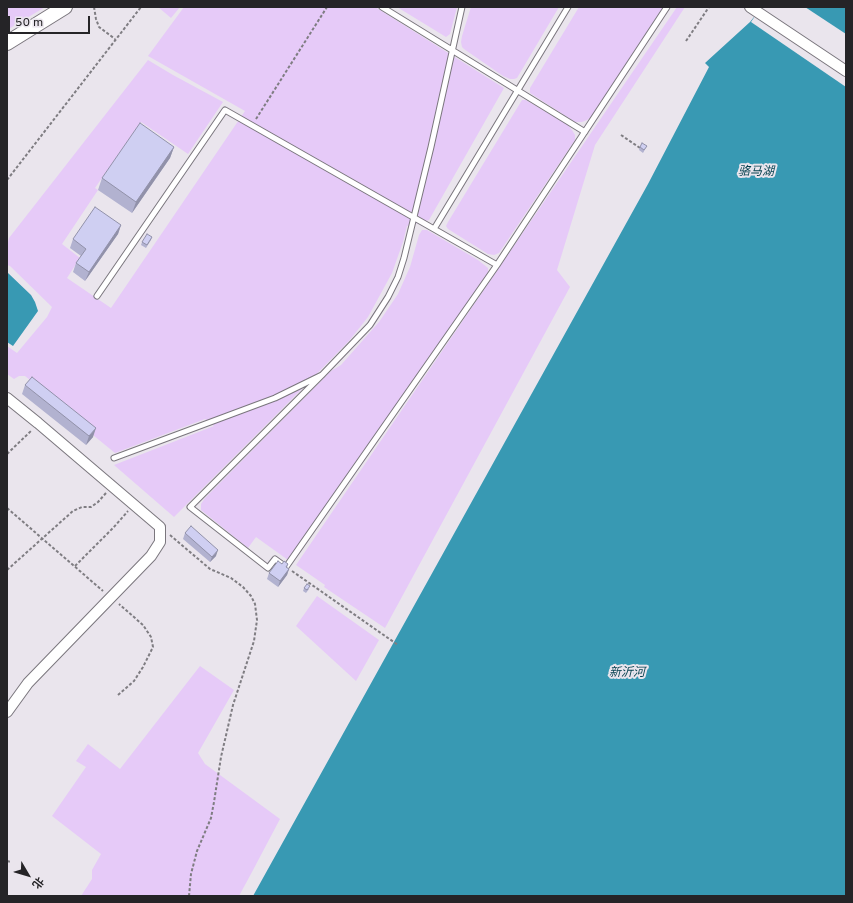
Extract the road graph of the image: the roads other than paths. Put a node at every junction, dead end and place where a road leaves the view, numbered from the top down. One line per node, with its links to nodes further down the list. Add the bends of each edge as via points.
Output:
1 (65, 7): 7 (main road)
2 (382, 7): 8 (lane)
3 (462, 7): 8 (lane)
4 (568, 7): 10 (lane)
5 (667, 7): 11 (lane)
6 (750, 7): 9 (street)
7 (7, 43)
8 (452, 50): 10 (lane); 12 (lane)
9 (846, 72)
10 (517, 91): 11 (lane); 13 (lane)
11 (585, 132): 14 (lane)
12 (414, 217): 13 (lane); 15 (lane, via 225,110); 16 (lane, via 398,277 388,297 370,325)
13 (434, 229): 14 (lane)
14 (497, 265): 16 (lane, via 286,567 275,559 268,568 190,508)
15 (97, 296)
16 (322, 375): 18 (lane, via 276,398)
17 (7, 398): 19 (street, via 160,527 160,542 151,556 28,683)
18 (114, 458)
19 (7, 712)

